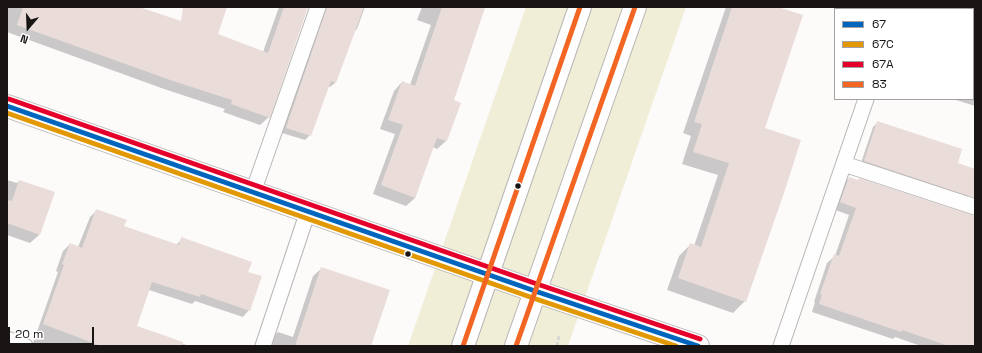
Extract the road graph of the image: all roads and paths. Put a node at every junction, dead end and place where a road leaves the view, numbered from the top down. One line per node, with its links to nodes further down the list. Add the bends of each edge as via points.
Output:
1 (318, 7): 7 (lane)
2 (580, 7): 10 (street)
3 (635, 7): 11 (street)
4 (866, 100): 6 (lane)
5 (7, 106): 7 (street)
6 (844, 164): 8 (lane); 20 (lane)
7 (252, 192): 9 (street)
8 (975, 208)
9 (308, 211): 10 (street); 15 (lane)
10 (488, 274): 11 (street); 16 (street)
11 (535, 291): 17 (street); 19 (street)
12 (559, 336): 18 (path)
13 (7, 340): 14 (lane)
14 (25, 346)
15 (262, 346)
16 (463, 346)
17 (516, 346)
18 (557, 346)
19 (697, 346)
20 (781, 346)

